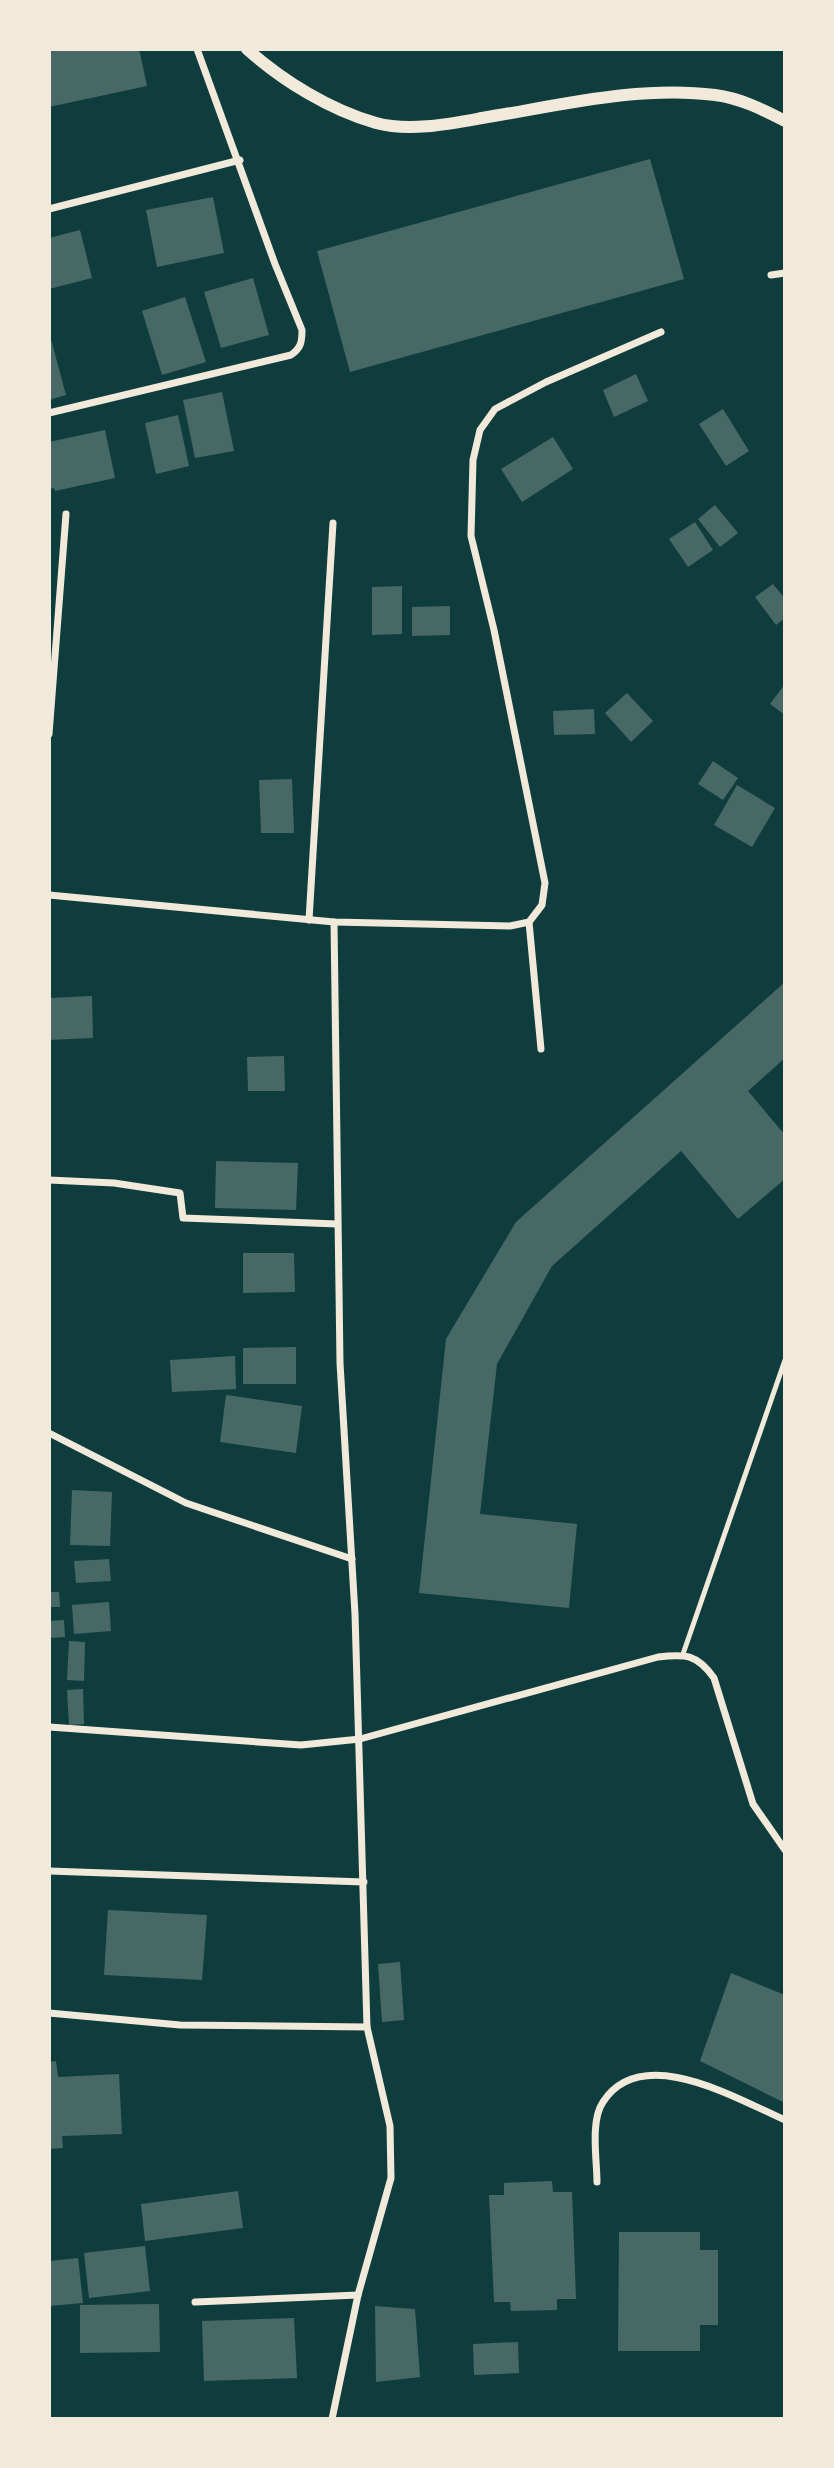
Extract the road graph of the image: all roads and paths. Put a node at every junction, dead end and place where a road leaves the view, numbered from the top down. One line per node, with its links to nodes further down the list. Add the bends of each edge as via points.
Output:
1 (197, 49): 4 (street)
2 (247, 49): 3 (street, via 314,97 378,124 435,127 594,100 673,93 717,95 761,108)
3 (785, 121)
4 (240, 160): 5 (street); 9 (street, via 302,330 299,349 291,355)
5 (49, 209)
6 (785, 273): 7 (street)
7 (771, 275)
8 (661, 332): 16 (street, via 495,409 480,430 470,506 471,536 545,883 542,905)
9 (49, 414)
10 (66, 514): 12 (street)
11 (332, 523): 14 (street)
12 (49, 734)
13 (49, 895): 14 (street)
14 (309, 920): 15 (street)
15 (334, 922): 16 (street, via 510,926); 19 (street)
16 (529, 922): 17 (street)
17 (541, 1049)
18 (49, 1180): 19 (street, via 180,1193 183,1218)
19 (337, 1224): 22 (street)
20 (785, 1360): 23 (lane)
21 (49, 1433): 22 (street, via 186,1503)
22 (352, 1559): 25 (street)
23 (683, 1654): 25 (street); 26 (street, via 704,1663 714,1678 753,1804)
24 (49, 1727): 25 (street, via 301,1745)
25 (360, 1739): 28 (street)
26 (785, 1850)
27 (49, 1871): 28 (street)
28 (364, 1882): 30 (street)
29 (49, 2013): 30 (street, via 180,2025)
30 (367, 2027): 33 (street, via 390,2126 391,2178)
31 (785, 2120): 32 (street, via 695,2080 652,2075 624,2080 601,2103)
32 (597, 2182)
33 (358, 2295): 34 (street); 35 (street)
34 (195, 2301)
35 (332, 2419)

